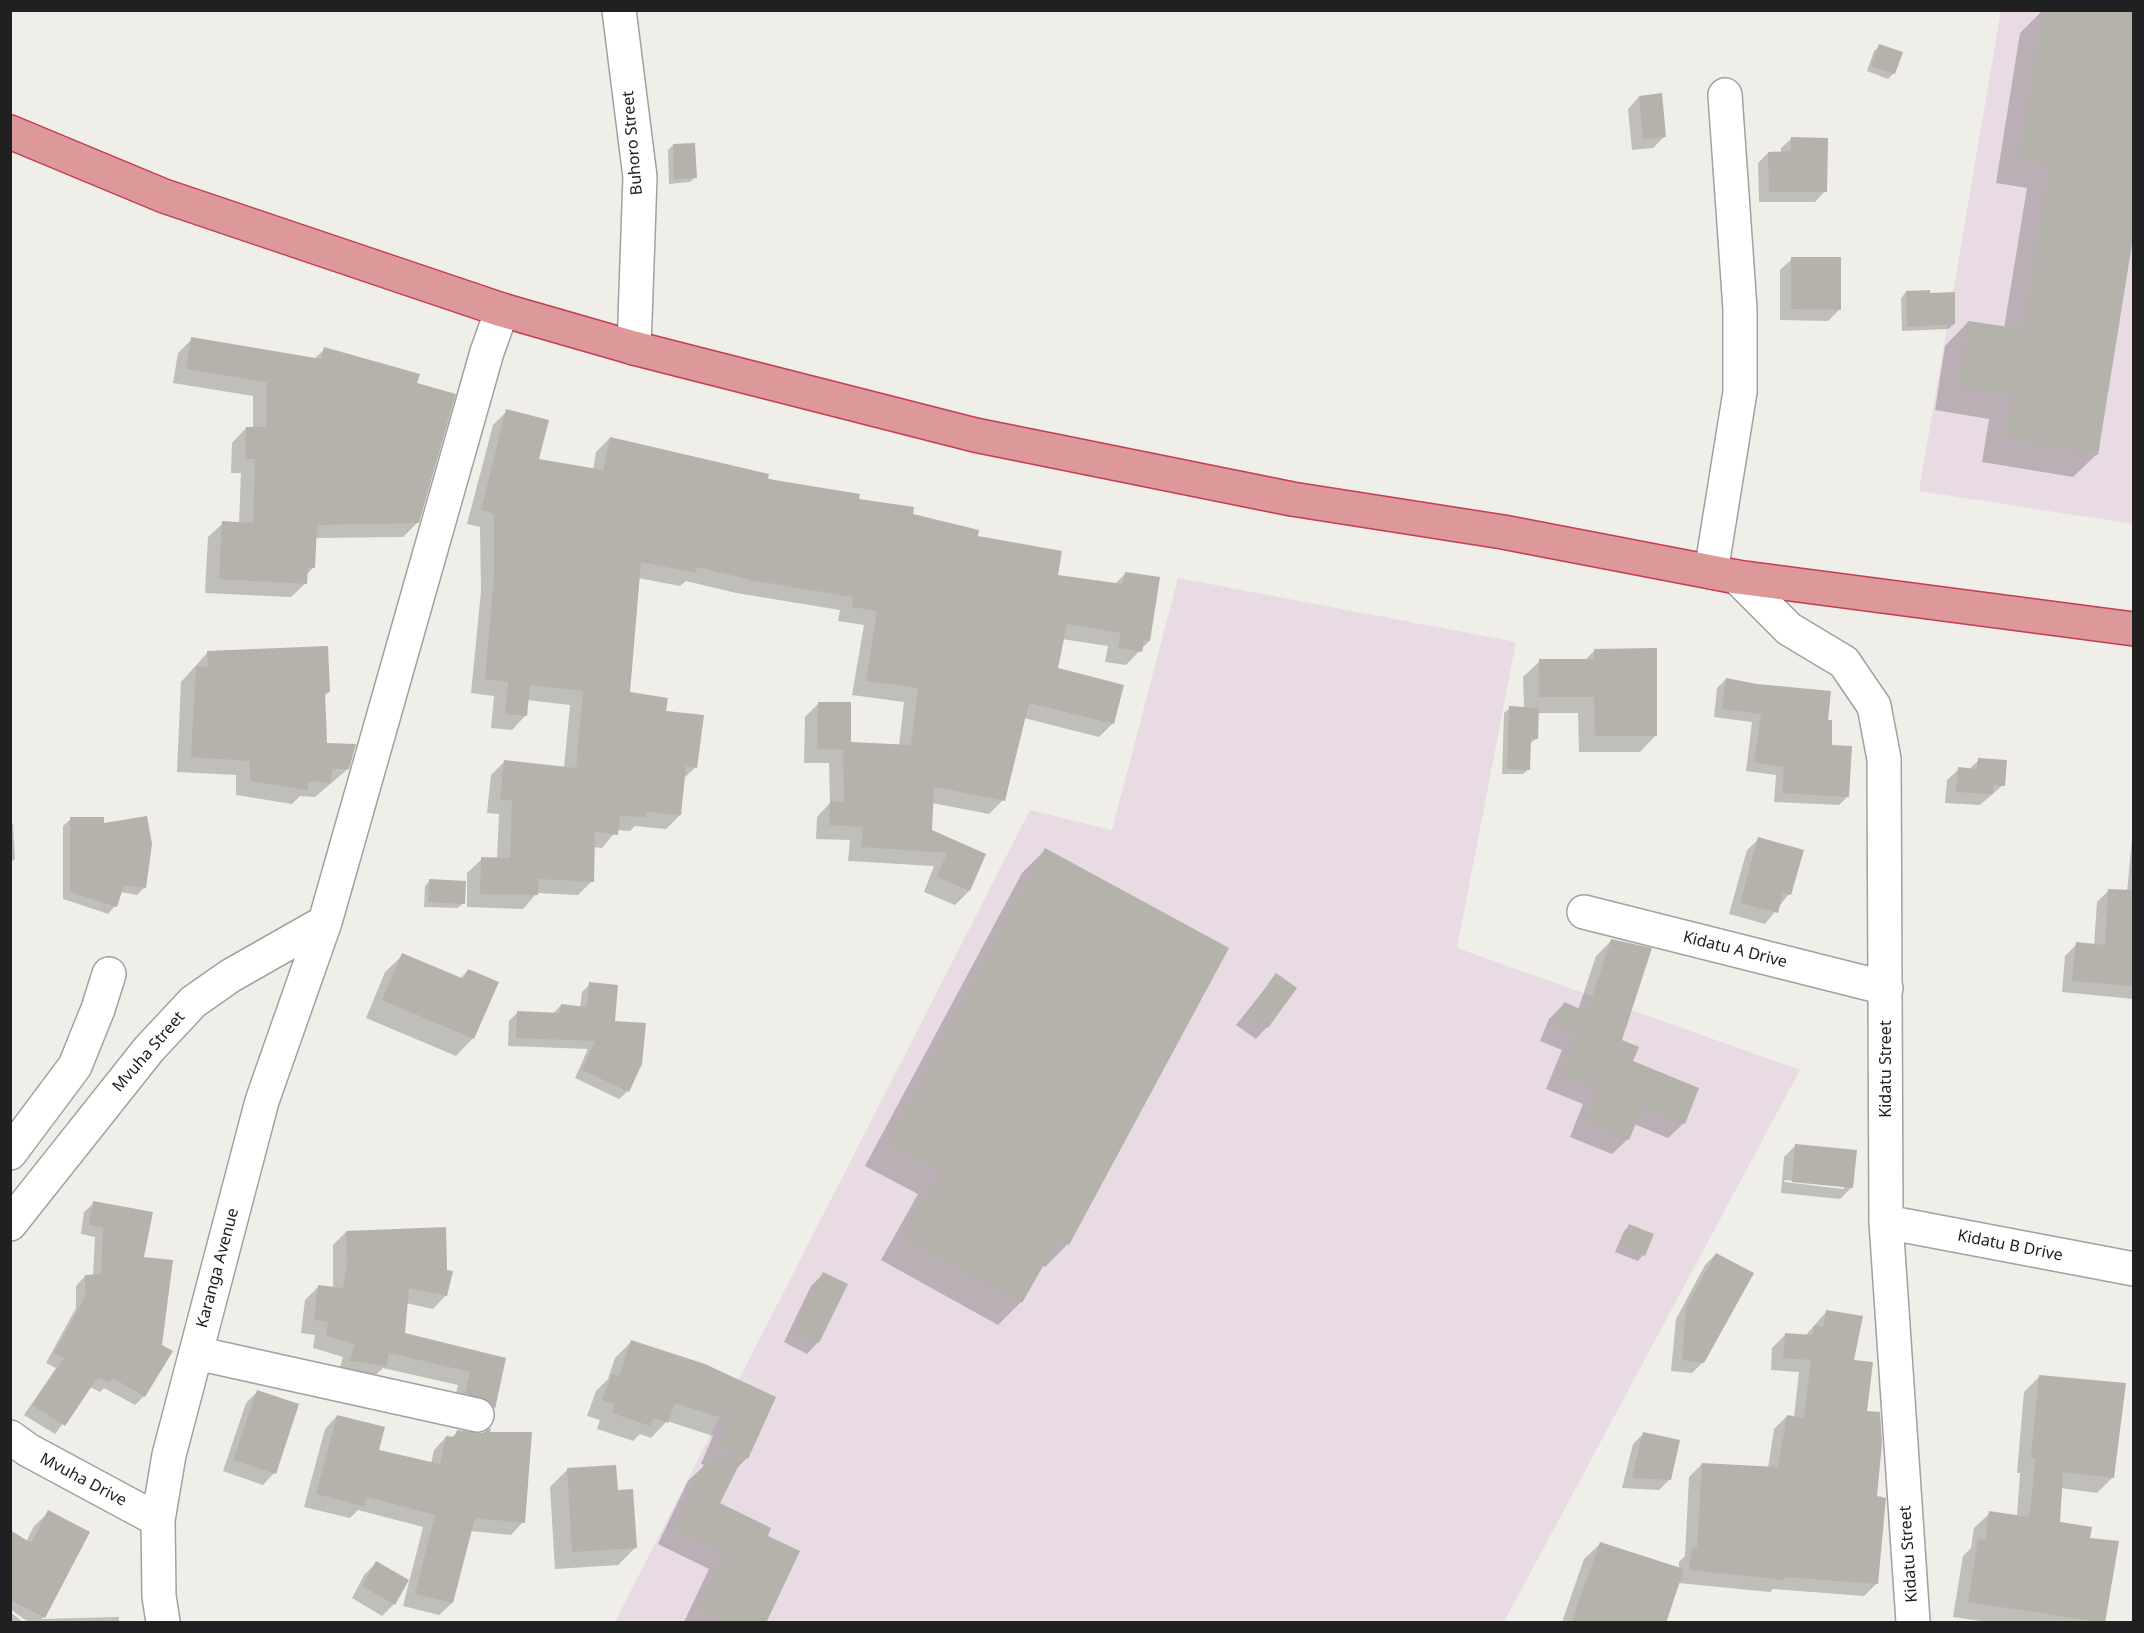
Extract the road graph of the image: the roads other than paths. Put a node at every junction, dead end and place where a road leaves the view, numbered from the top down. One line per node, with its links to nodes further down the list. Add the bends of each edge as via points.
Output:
1 (619, 10): 5 (street, Buhoro Street, via 640,177)
2 (1725, 95): 6 (street, via 1740,309 1740,392)
3 (10, 132): 4 (highway, via 164,196)
4 (502, 310): 5 (highway); 9 (street, Karanga Avenue)
5 (634, 348): 6 (highway, via 975,435 1292,499 1503,532)
6 (1724, 574): 7 (highway); 11 (street, Kidatu Street, via 1789,629 1844,662 1874,706 1884,759)
7 (2133, 629)
8 (1584, 912): 11 (street, Kidatu A Drive)
9 (325, 922): 14 (street, Mvuha Street, via 230,976 194,1002 149,1049); 16 (street, Karanga Avenue, via 262,1101)
10 (109, 974): 12 (street, via 75,1065)
11 (1886, 988): 13 (street, Kidatu Street)
12 (10, 1153)
13 (1886, 1222): 15 (street, Kidatu B Drive); 21 (street, Kidatu Street)
14 (10, 1224)
15 (2133, 1269)
16 (196, 1353): 17 (street); 19 (street, Karanga Avenue, via 169,1455)
17 (477, 1415)
18 (10, 1437): 19 (street, Mvuha Drive)
19 (158, 1520): 20 (street, Karanga Avenue)
20 (163, 1623)
21 (1913, 1623)

